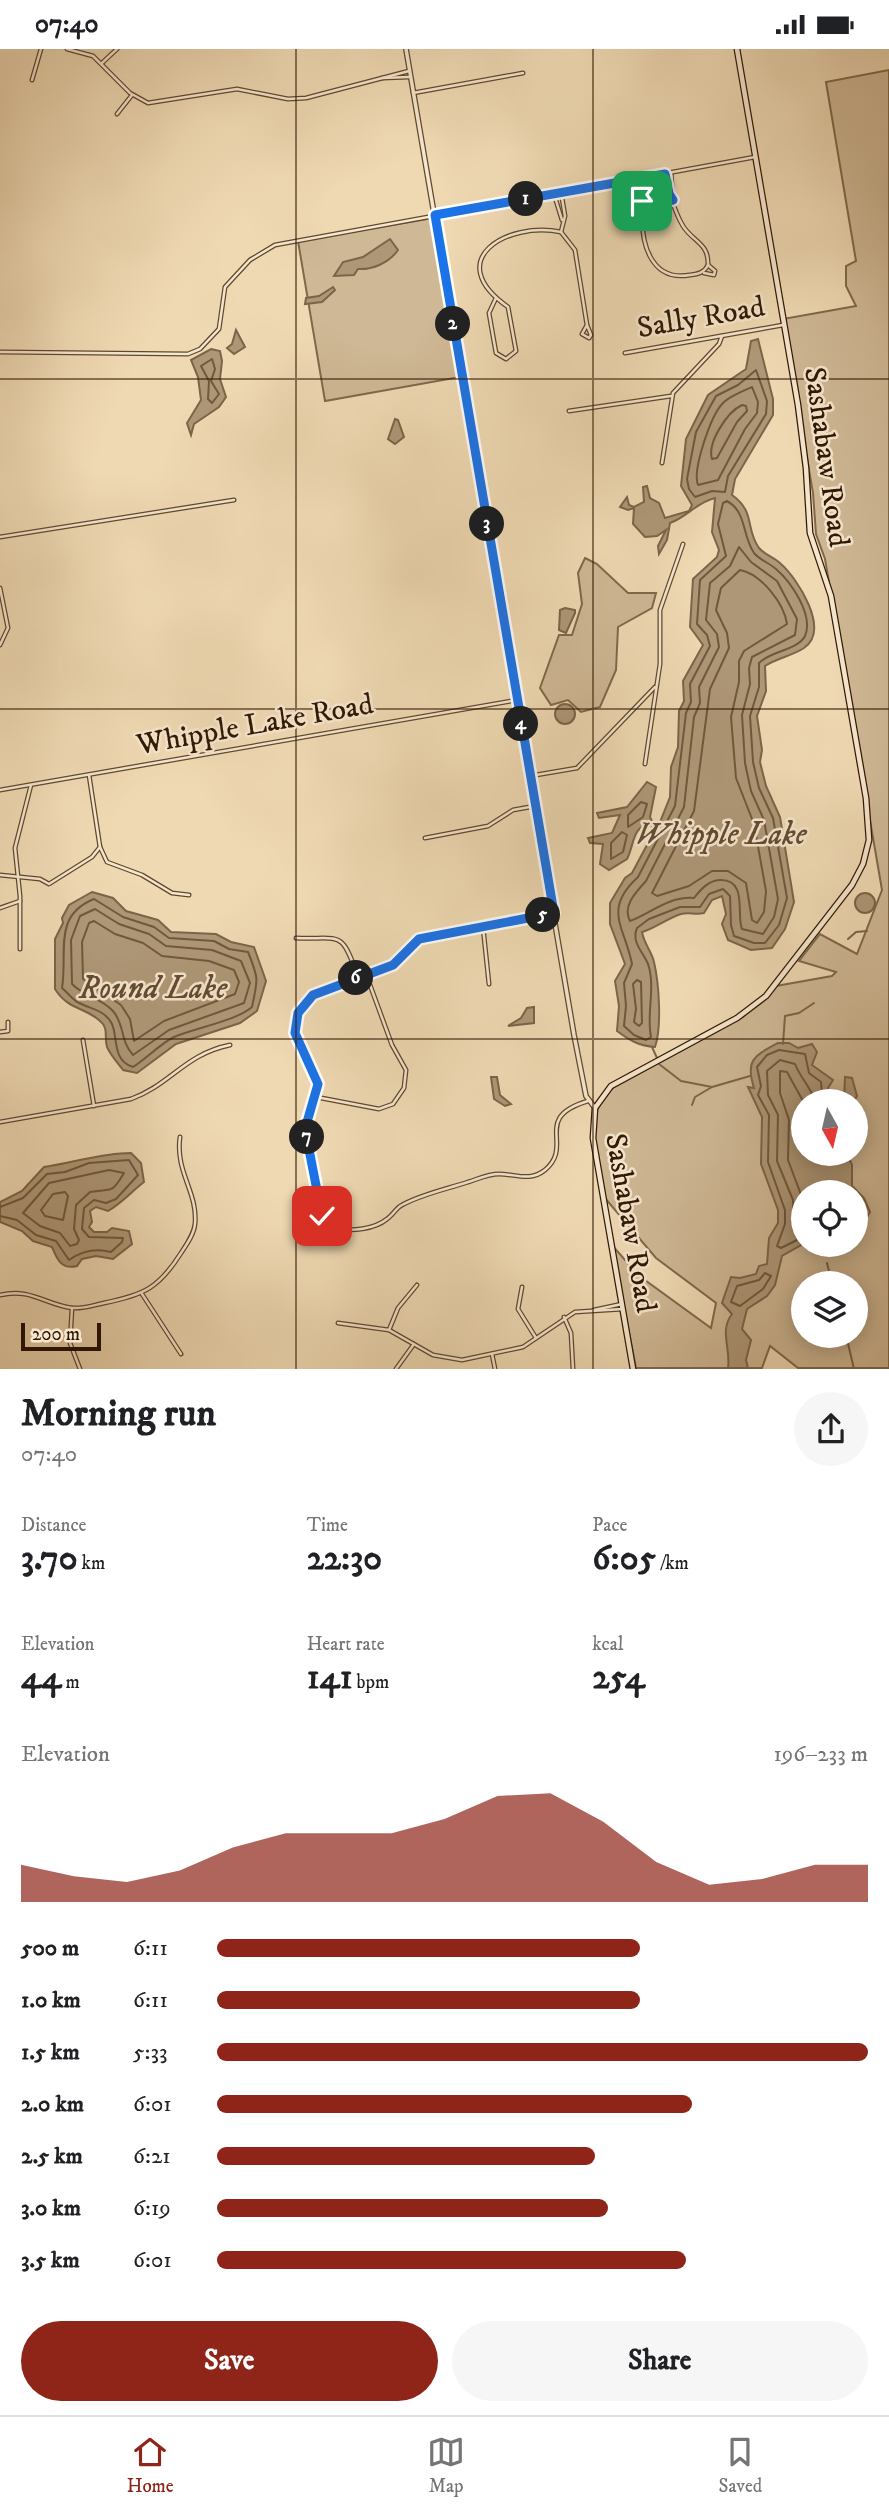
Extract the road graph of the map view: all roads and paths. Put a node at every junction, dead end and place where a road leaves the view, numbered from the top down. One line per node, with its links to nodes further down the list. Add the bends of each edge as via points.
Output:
1 (41, 49): 11 (street)
2 (67, 49): 6 (street, via 87,53)
3 (117, 49): 6 (street)
4 (406, 49): 7 (street)
5 (737, 49): 15 (main road, Sashabaw Road)
6 (102, 63): 13 (street)
7 (410, 71): 9 (street); 10 (street)
8 (523, 73): 12 (street)
9 (411, 77): 10 (street); 12 (street)
10 (382, 78): 13 (street, via 314,97 288,99 237,89 155,103)
11 (32, 80)
12 (413, 93): 25 (street)
13 (132, 95): 14 (street)
14 (117, 114)
15 (755, 157): 16 (street); 32 (main road, Sashabaw Road)
16 (671, 173): 17 (street); 20 (street)
17 (665, 174): 18 (street); 20 (street)
18 (561, 192): 19 (street); 21 (street)
19 (554, 194): 23 (street); 25 (street)
20 (673, 200): 22 (street); 28 (street, via 682,225 705,247)
21 (563, 205): 23 (street); 26 (street)
22 (647, 205): 24 (street); 24 (street, via 637,202 636,208)
23 (557, 206): 26 (street)
24 (642, 212): 29 (street, via 657,270 674,277)
25 (435, 215): 34 (street, via 268,247 225,286 219,329 194,352); 45 (street)
26 (562, 221): 27 (street)
27 (561, 232): 30 (street, via 504,237 487,249 480,276); 31 (street, via 575,250)
28 (708, 265): 29 (street); 29 (street, via 714,275)
29 (703, 272)
30 (496, 298): 30 (street, via 508,307 516,351 506,359 496,353 489,313)
31 (587, 325)
32 (784, 325): 33 (street, Sally Road); 73 (main road, Sashabaw Road, via 804,453 810,533 831,596 866,798 870,827 866,854 851,888 760,1002 615,1084)
33 (722, 336): 35 (street, Sally Road); 36 (street)
34 (0, 352)
35 (625, 353)
36 (671, 396): 37 (street); 38 (street)
37 (569, 411)
38 (663, 463)
39 (234, 500): 40 (street)
40 (0, 537)
41 (683, 544): 44 (street, via 660,610)
42 (0, 588): 43 (street, via 8,628)
43 (0, 645)
44 (656, 687): 46 (street); 48 (street, via 577,768)
45 (517, 700): 47 (street, Whipple Lake Road); 48 (street)
46 (645, 764)
47 (89, 775): 49 (street, Whipple Lake Road); 53 (street)
48 (530, 776): 51 (street)
49 (32, 785): 50 (street, Whipple Lake Road); 55 (street, via 16,839)
50 (0, 790)
51 (535, 806): 52 (street, via 508,812 488,826); 59 (street)
52 (425, 838)
53 (100, 847): 55 (street, via 49,884); 56 (street, via 110,864 135,871 172,893)
54 (0, 875): 55 (street)
55 (18, 877): 57 (street)
56 (189, 895)
57 (20, 901): 58 (street); 62 (street)
58 (0, 908)
59 (554, 913): 60 (street); 71 (street)
60 (483, 927): 63 (street, via 419,939 396,963); 65 (street)
61 (296, 938): 64 (street, via 325,936 340,941)
62 (20, 949)
63 (366, 974): 64 (street); 70 (street, via 406,1070 403,1092 393,1104 379,1109)
64 (358, 977): 70 (street, via 313,995 298,1013 296,1038 314,1071)
65 (489, 984)
66 (8, 1023): 67 (street, via 8,1031)
67 (0, 1032)
68 (83, 1040): 72 (street)
69 (230, 1045): 72 (street, via 192,1058 148,1091)
70 (316, 1097): 71 (street, via 305,1129 319,1208 325,1222 347,1230 379,1224 402,1205 490,1175 539,1174 554,1155 561,1114)
71 (588, 1101): 73 (street)
72 (94, 1105): 74 (street)
73 (595, 1108): 80 (main road, Sashabaw Road, via 593,1138)
74 (0, 1122)
75 (180, 1137): 78 (street, via 177,1155 195,1201 195,1229 165,1277)
76 (417, 1285): 84 (street, via 398,1308)
77 (522, 1287): 85 (street, via 518,1309)
78 (142, 1294): 81 (street); 88 (street)
79 (0, 1295): 81 (street, via 24,1292)
80 (623, 1307): 82 (street); 93 (main road, Sashabaw Road)
81 (72, 1308): 89 (street, via 70,1343)
82 (564, 1317): 85 (street); 92 (street, via 571,1332)
83 (338, 1324): 84 (street)
84 (389, 1330): 86 (street)
85 (536, 1338): 87 (street, via 517,1349)
86 (414, 1344): 87 (street, via 451,1359); 90 (street)
87 (492, 1354): 91 (street)
88 (181, 1355)
89 (80, 1369)
90 (396, 1369)
91 (495, 1369)
92 (573, 1369)
93 (634, 1369)

